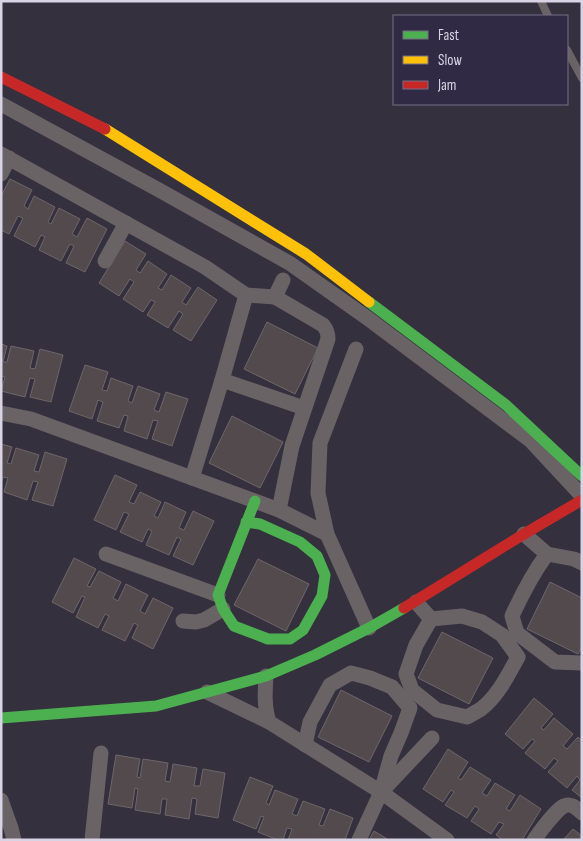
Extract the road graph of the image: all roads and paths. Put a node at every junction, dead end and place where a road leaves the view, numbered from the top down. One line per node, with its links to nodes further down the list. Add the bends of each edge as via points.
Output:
1 (541, 1): 2 (lane)
2 (548, 15)
3 (568, 52): 5 (lane)
4 (1, 77): 10 (street, via 104,129)
5 (582, 78)
6 (1, 104): 12 (street)
7 (5, 156): 8 (street); 9 (street)
8 (1, 174)
9 (126, 223): 11 (street); 14 (street, via 205,267)
10 (310, 257): 12 (street); 20 (street, via 506,404)
11 (105, 261)
12 (300, 270): 22 (street, via 530,440)
13 (283, 280): 15 (street)
14 (246, 295): 15 (street); 17 (street)
15 (275, 297): 18 (street, via 327,329 328,339)
16 (356, 349): 27 (street, via 320,443 318,493)
17 (222, 380): 18 (street); 21 (street)
18 (304, 408): 25 (street, via 292,446)
19 (1, 413): 21 (street, via 31,419)
20 (582, 476)
21 (192, 478): 24 (street)
22 (582, 496)
23 (582, 500): 28 (street)
24 (255, 501): 25 (street); 26 (street)
25 (279, 510): 27 (street)
26 (246, 522): 32 (street); 32 (street, via 260,524 300,542 318,556 326,575 322,596 303,630 290,639 268,639 234,626)
27 (327, 534): 36 (street)
28 (524, 534): 30 (street); 33 (street)
29 (106, 554): 32 (street)
30 (547, 554): 31 (street, via 574,558); 37 (street, via 535,569 512,616 517,633 555,662)
31 (582, 563)
32 (220, 602): 35 (street, via 204,620)
33 (416, 602): 34 (street); 36 (street)
34 (431, 620): 34 (street, via 416,645 406,674 412,690 437,710 467,717 482,708 496,693 518,657 502,635 482,622 462,616)
35 (183, 621)
36 (369, 628): 38 (street)
37 (582, 663)
38 (266, 676): 39 (street); 41 (street, via 265,704)
39 (206, 692): 40 (street, via 156,706); 41 (street)
40 (1, 718)
41 (269, 722): 43 (street)
42 (432, 738): 45 (street)
43 (305, 746): 45 (street); 45 (street, via 310,722 330,685 351,673 392,687 410,708)
44 (101, 753): 49 (street)
45 (381, 792): 50 (street); 51 (street)
46 (1, 800): 48 (street)
47 (582, 813): 52 (street, via 571,806 564,806)
48 (14, 840)
49 (92, 840)
50 (359, 840)
51 (446, 840)
52 (534, 840)

